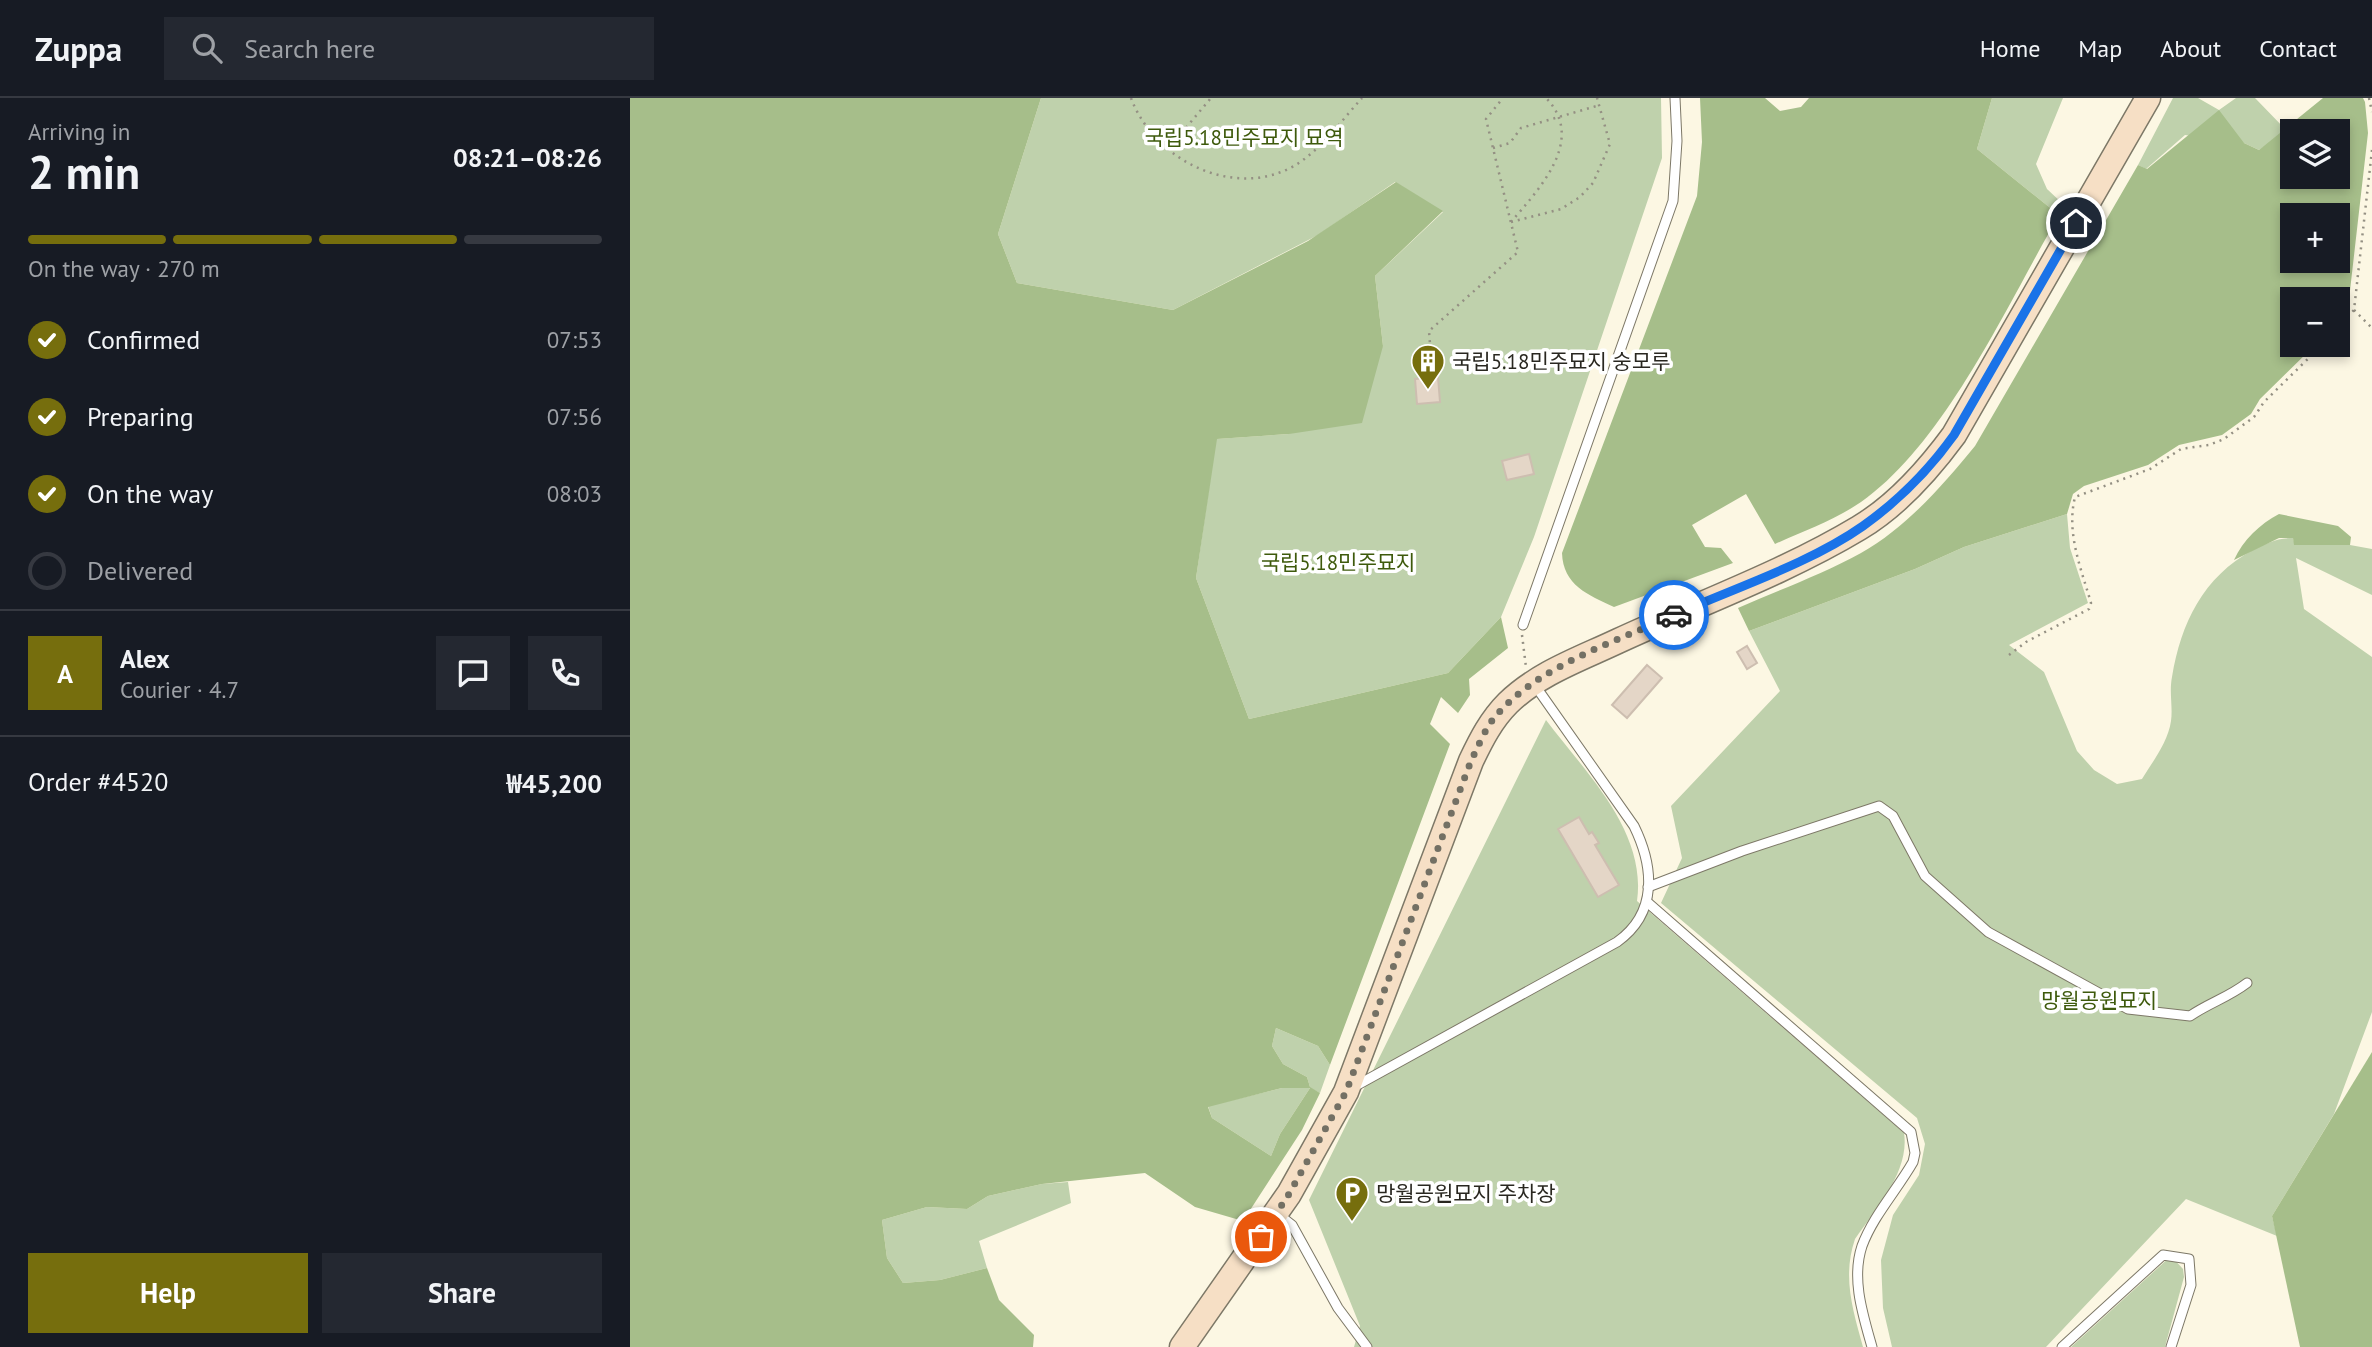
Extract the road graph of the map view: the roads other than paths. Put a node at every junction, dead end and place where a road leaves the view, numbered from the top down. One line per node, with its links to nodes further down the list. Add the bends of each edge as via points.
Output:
1 (1675, 98): 3 (lane, via 1673,201)
2 (2148, 98): 4 (main road, via 1954,435 1903,492 1862,527 1802,558)
3 (1523, 625)
4 (1533, 683): 5 (lane, via 1634,825 1641,840); 8 (main road, via 1492,720 1471,761)
5 (1648, 887): 6 (lane); 7 (lane, via 1879,806 1893,816 1925,876 1988,932 2128,1009 2190,1016)
6 (1647, 902): 8 (lane, via 1638,924 1616,942); 12 (lane, via 1911,1132 1913,1163 1870,1231 1859,1259 1861,1306)
7 (2248, 983)
8 (1346, 1092): 9 (main road)
9 (1276, 1213): 10 (main road); 11 (lane, via 1292,1225 1338,1308)
10 (1182, 1347)
11 (1367, 1347)
12 (1872, 1347)
13 (2062, 1347): 14 (lane, via 2163,1255 2189,1259 2191,1285)
14 (2171, 1347)

